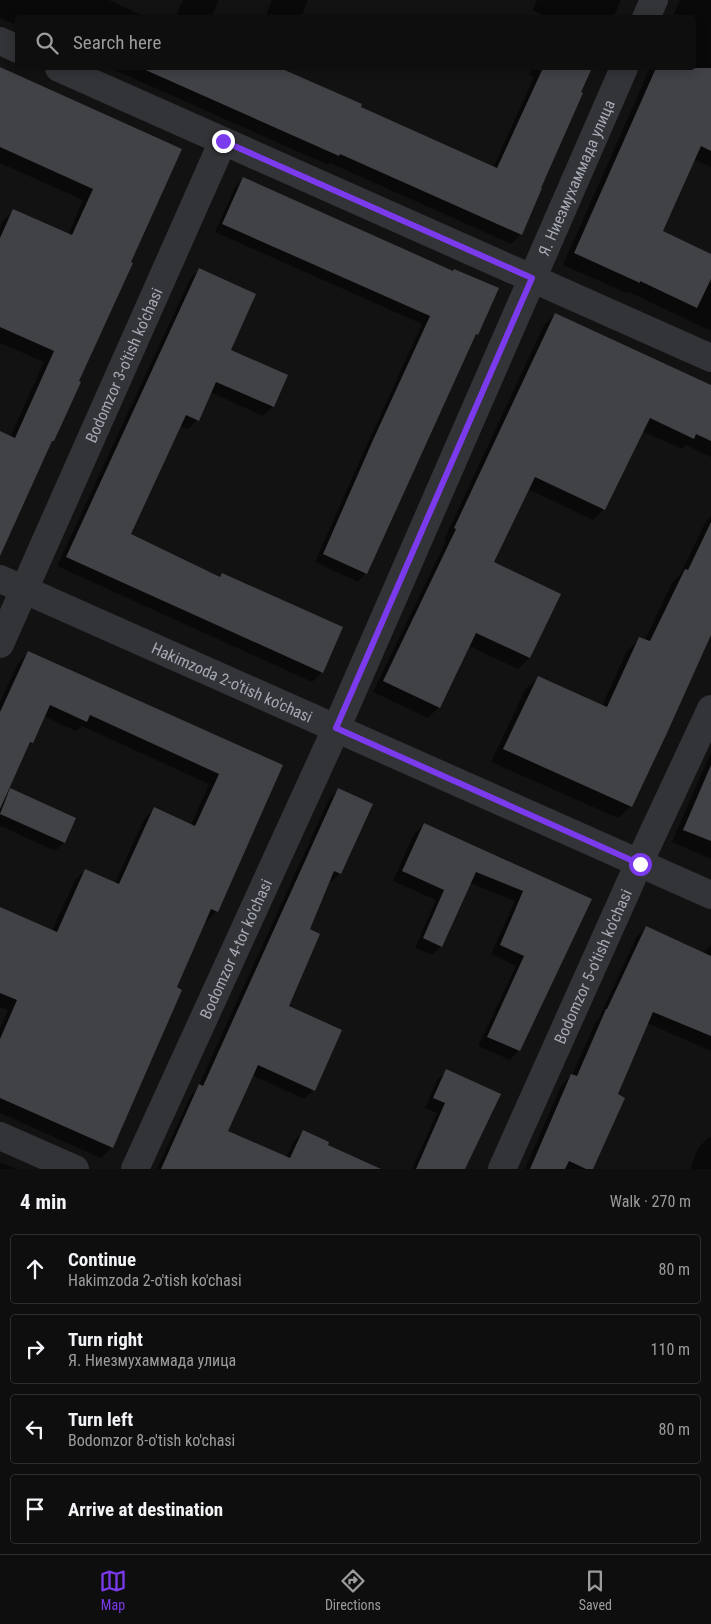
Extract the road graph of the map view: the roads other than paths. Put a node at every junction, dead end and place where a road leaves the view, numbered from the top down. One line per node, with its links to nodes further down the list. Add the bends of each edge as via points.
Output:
1 (654, 0): 2 (street)
2 (647, 15)
3 (0, 41): 4 (street)
4 (15, 48)
5 (63, 70): 7 (street)
6 (623, 70): 8 (street, Я. Ниезмухаммада улица)
7 (223, 141): 8 (street); 10 (street, Bodomzor 3-o'tish ko'chasi)
8 (532, 278): 9 (street); 13 (street, Я. Ниезмухаммада улица)
9 (711, 358)
10 (12, 585): 11 (street, Bodomzor 3-o'tish ko'chasi); 13 (street, Hakimzoda 2-o'tish ko'chasi)
11 (0, 644)
12 (711, 710): 14 (street, Bodomzor 5-o'tish ko'chasi)
13 (336, 728): 14 (street, Hakimzoda 2-o'tish ko'chasi); 18 (street, Bodomzor 4-tor ko'chasi)
14 (640, 864): 15 (street, Hakimzoda 2-o'tish ko'chasi); 19 (street, Bodomzor 5-o'tish ko'chasi)
15 (711, 895)
16 (0, 1136): 17 (street)
17 (75, 1169)
18 (135, 1169)
19 (502, 1169)

